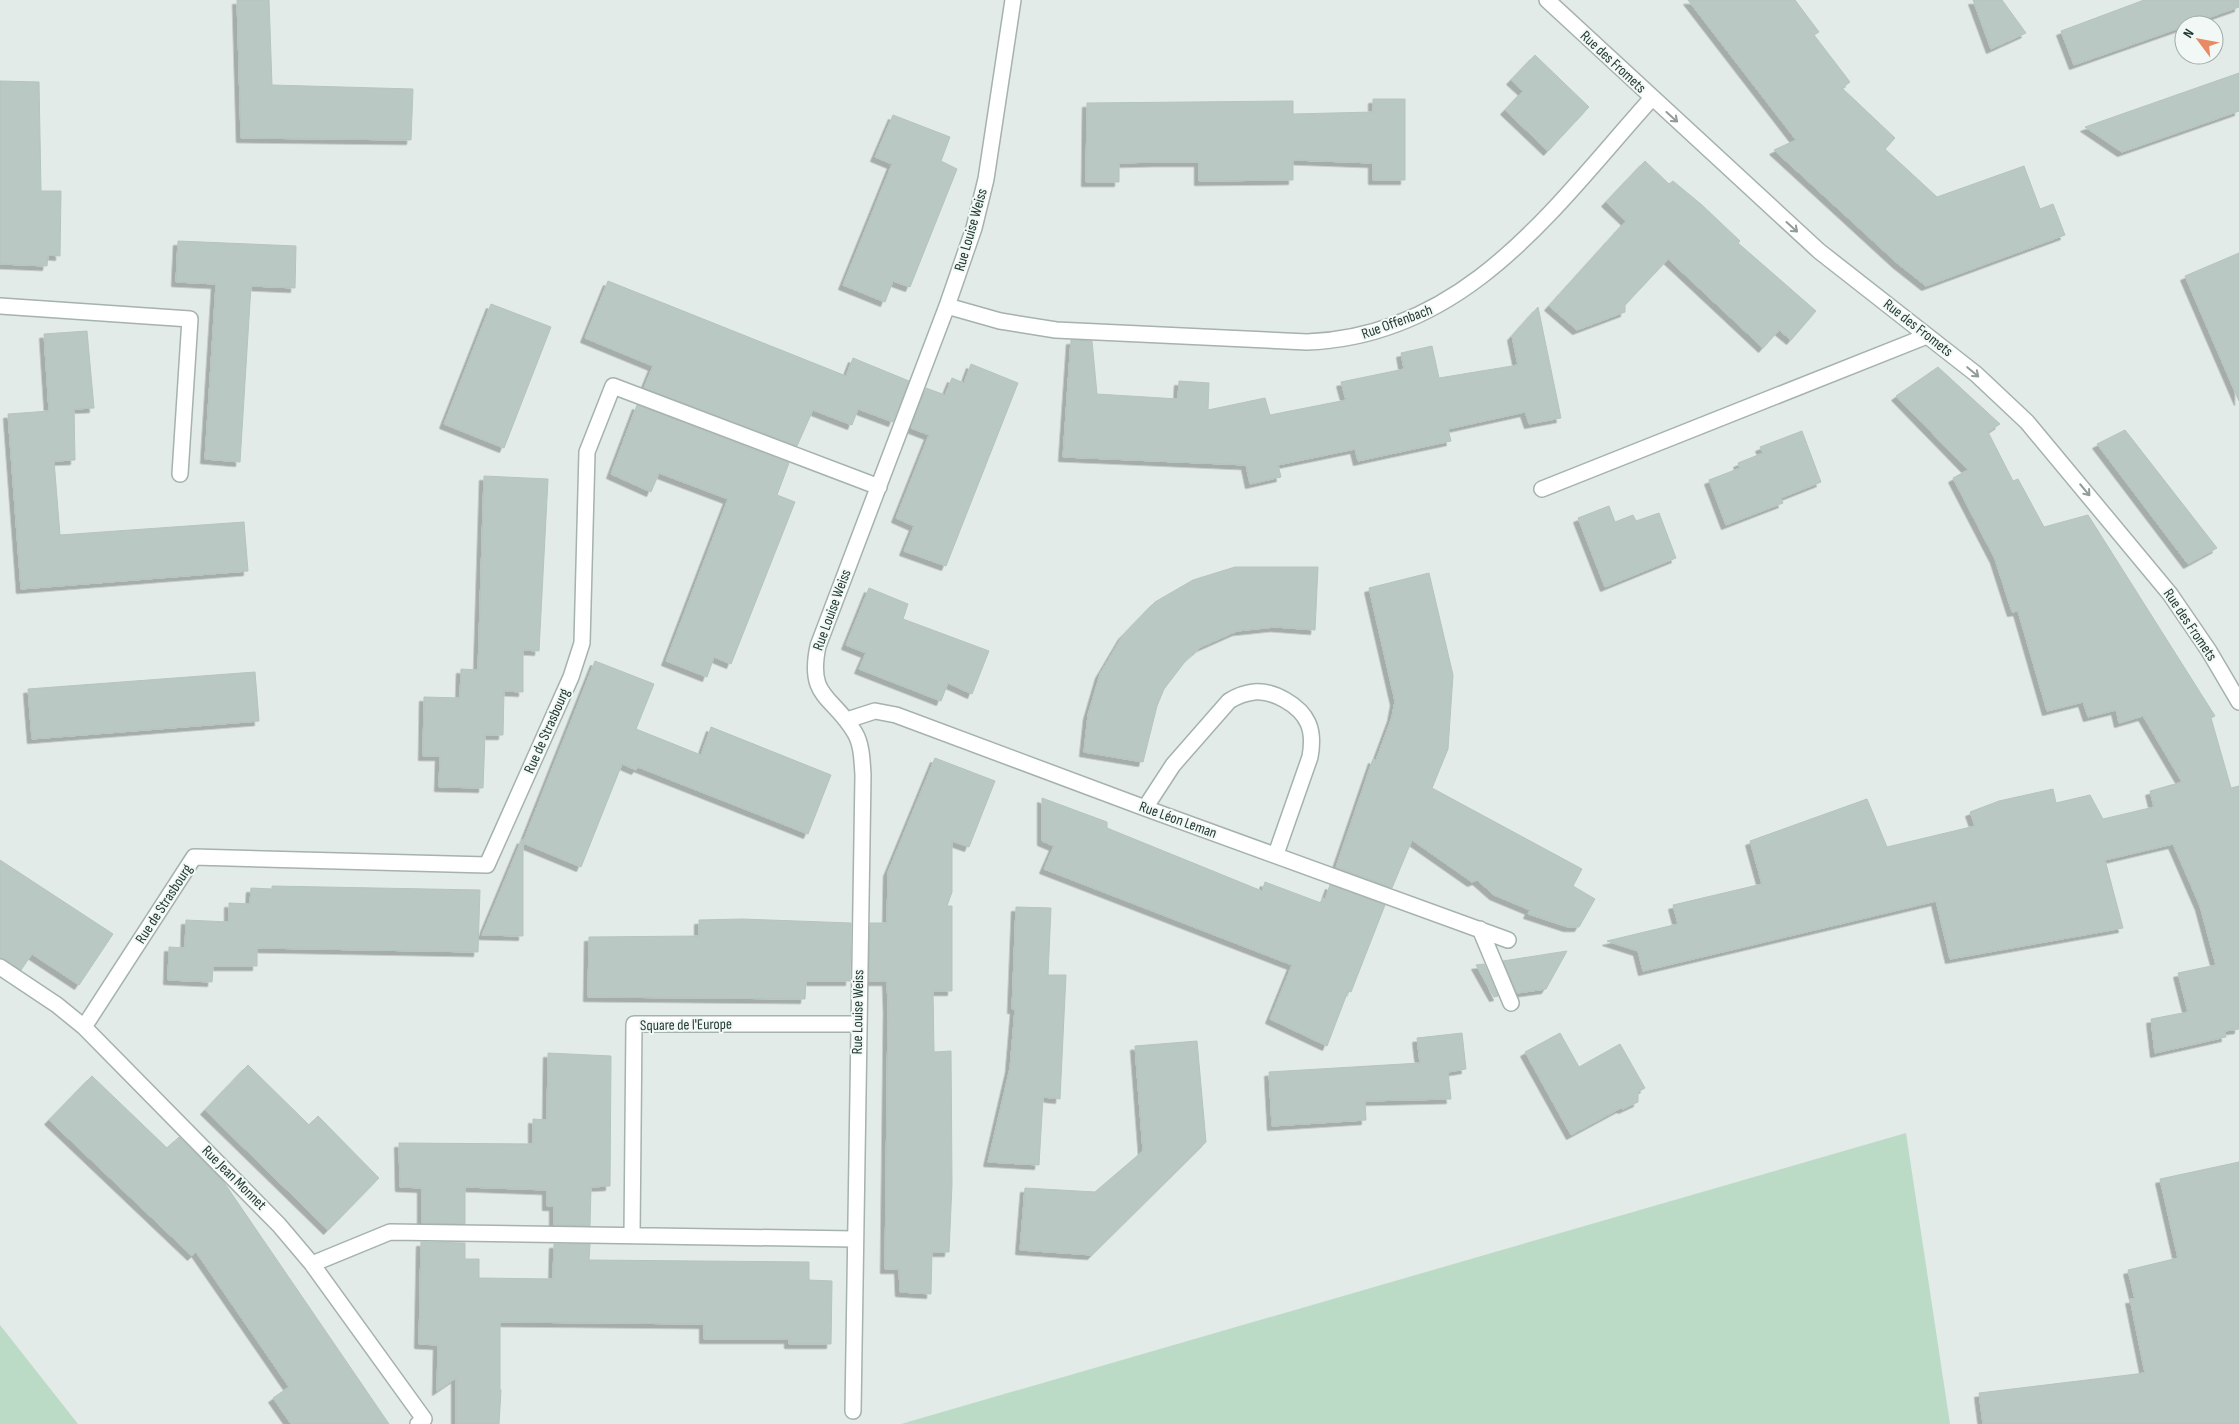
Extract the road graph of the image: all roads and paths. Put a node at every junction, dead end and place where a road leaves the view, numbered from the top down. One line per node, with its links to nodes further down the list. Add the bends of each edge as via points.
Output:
1 (1013, 0): 5 (street, Rue Louise Weiss, via 986,179 966,255)
2 (1547, 0): 3 (street, Rue des Fromets)
3 (1652, 98): 5 (street, Rue Offenbach, via 1560,200 1490,270 1464,291 1414,319 1360,336 1307,342 1056,330 1008,323); 6 (street, Rue des Fromets, one-way to 6, via 1819,251)
4 (0, 306): 7 (street, via 190,319)
5 (948, 306): 8 (street, Rue Louise Weiss)
6 (1927, 336): 9 (street); 10 (street, Rue des Fromets, one-way to 10, via 1999,394 2050,448 2170,594)
7 (180, 474)
8 (879, 487): 11 (street, Rue Louise Weiss, via 814,663 820,691); 19 (street, Rue de Strasbourg, via 613,386 587,452 582,643 487,865 194,857)
9 (1542, 489)
10 (2239, 702)
11 (847, 720): 12 (street, Rue Léon Leman, via 874,711 896,715); 18 (street, Rue Louise Weiss, via 856,735 863,775)
12 (1145, 808): 13 (street, Rue Léon Leman); 13 (street, via 1173,765 1229,701 1256,691 1272,694 1301,711 1312,741 1310,757)
13 (1276, 854): 14 (street, Rue Léon Leman)
14 (1480, 929): 15 (street, Rue Léon Leman); 17 (street)
15 (1508, 940)
16 (0, 967): 19 (street, Rue Jean Monnet)
17 (1510, 1002)
18 (858, 1024): 20 (street, Square de l'Europe, via 634,1024); 21 (street, Rue Louise Weiss)
19 (84, 1027): 22 (street, Rue Jean Monnet, via 280,1225)
20 (632, 1235): 21 (street); 22 (street, via 390,1232)
21 (854, 1239): 23 (street, Rue Louise Weiss)
22 (312, 1264): 24 (street, Rue Jean Monnet, via 424,1419)
23 (853, 1412)
24 (418, 1424)

